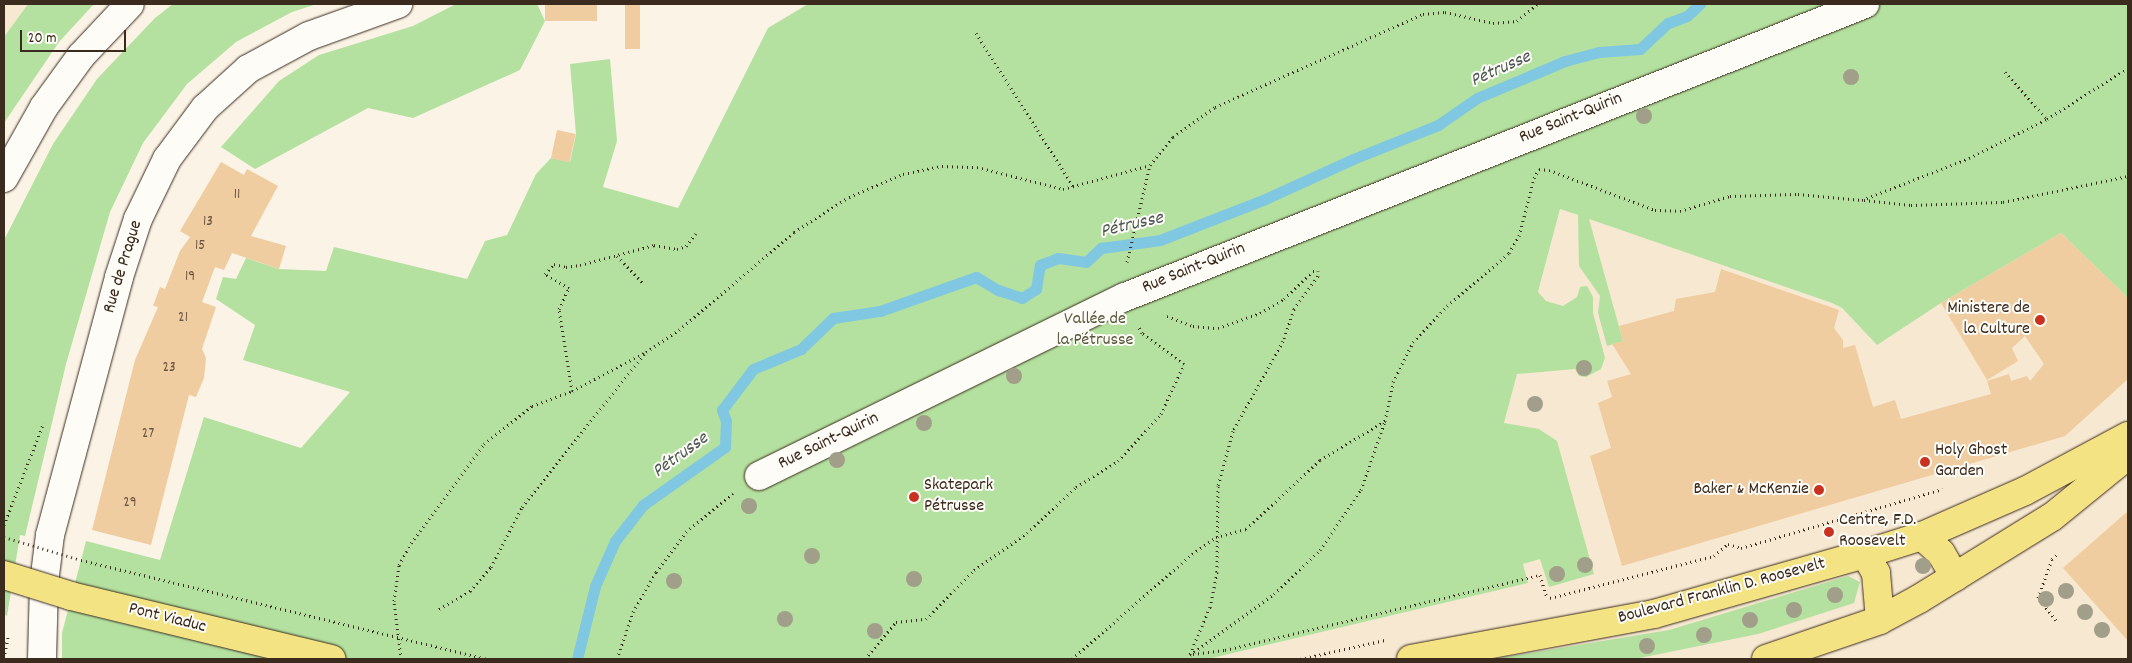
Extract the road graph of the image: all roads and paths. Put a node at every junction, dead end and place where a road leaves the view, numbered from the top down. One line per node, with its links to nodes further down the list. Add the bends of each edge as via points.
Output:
1 (130, 4): 11 (street, via 82,56 44,107)
2 (398, 4): 41 (street, Rue de Prague, via 310,36 248,69 205,108 167,159 138,219 119,277 50,535 44,583)
3 (1538, 4): 9 (path, via 1517,21 1493,23 1445,12 1423,14 1215,107 1173,137)
4 (1865, 4): 18 (street, Rue Saint-Quirin)
5 (976, 33): 12 (path)
6 (2128, 68): 8 (path)
7 (2005, 72): 8 (path)
8 (2047, 119): 13 (path, via 1969,158)
9 (1150, 165): 12 (path); 16 (path)
10 (2128, 176): 13 (path, via 2003,202 1912,205)
11 (4, 178)
12 (1073, 186): 20 (path, via 1051,188 977,167 942,166 903,174 849,197 794,232 679,330)
13 (1862, 200): 22 (path, via 1798,194 1730,196 1680,211 1655,210 1540,169 1534,178 1519,236 1509,253 1447,306 1413,342 1392,382)
14 (696, 233): 15 (path, via 686,246 677,249 654,245)
15 (616, 255): 17 (path); 21 (path, via 566,267 554,264 545,274 569,288 559,309)
16 (1125, 267)
17 (643, 282)
18 (1125, 297): 25 (street, Rue Saint-Quirin); 46 (path, via 1142,333 1184,364 1161,414 1118,461 1076,487 1027,533 974,570 926,619 896,622)
19 (1168, 316): 29 (path, via 1193,326 1218,328 1260,313 1284,299 1313,271 1318,271 1318,276 1294,309 1283,342 1233,431 1218,486)
20 (646, 352): 21 (path); 34 (path, via 522,507 491,567 470,590)
21 (572, 391): 43 (path, via 532,406 484,444 411,543 399,565 394,601)
22 (1385, 421): 29 (path, via 1320,460 1246,529); 39 (path, via 1361,490 1320,550 1274,594)
23 (2128, 436): 27 (main road, Boulevard Franklin D. Roosevelt, via 2025,491)
24 (2128, 455): 33 (main road, via 2052,517)
25 (759, 476): 45 (path, Rue Saint-Quirin, via 717,503 686,532 656,572 633,612)
26 (1945, 488): 39 (path, via 1741,548 1728,544 1714,556 1547,598 1540,575 1225,650)
27 (1922, 536): 31 (main road, Boulevard Franklin D. Roosevelt); 33 (main road, via 1941,553)
28 (4, 537): 44 (path, bridge, via 81,560)
29 (1216, 537): 39 (path, via 1217,572 1210,607); 47 (path, via 1192,554)
30 (2059, 552): 36 (path, via 2052,559 2038,598)
31 (1865, 554): 35 (main road, via 1876,573); 48 (main road, Boulevard Franklin D. Roosevelt, via 1654,614)
32 (4, 576): 42 (main road, Pont Viaduc, bridge, via 71,596)
33 (1954, 577): 35 (main road)
34 (438, 609)
35 (1880, 620): 38 (main road)
36 (2056, 620)
37 (10, 628): 40 (path)
38 (1807, 653): 49 (main road)
39 (1190, 655)
40 (4, 658)
41 (42, 659)
42 (332, 659)
43 (401, 659)
44 (488, 659)
45 (617, 659)
46 (865, 659)
47 (1072, 659)
48 (1411, 659)
49 (1766, 659)

